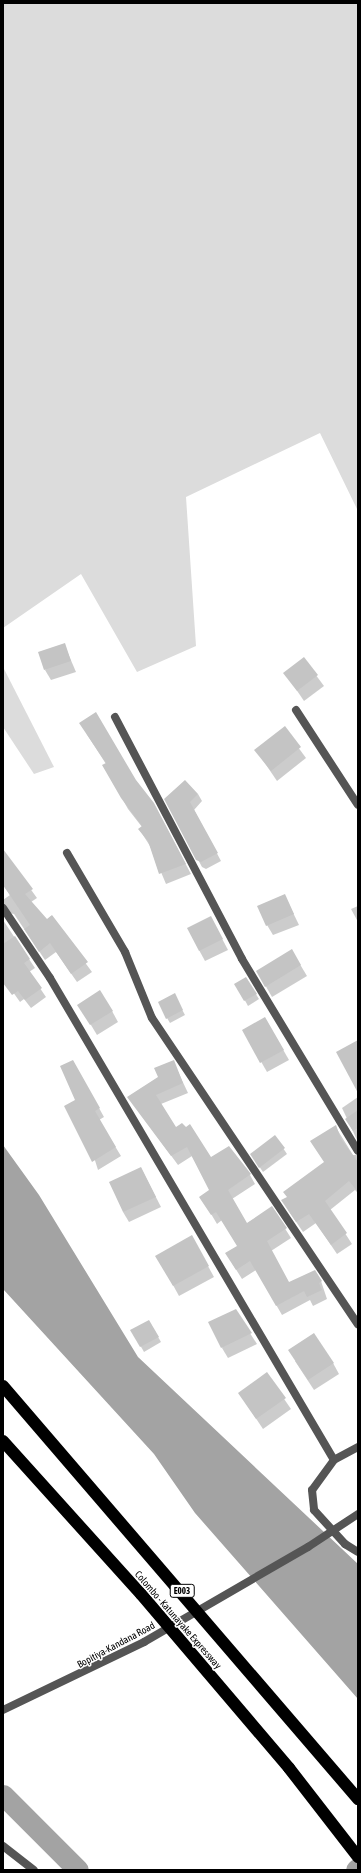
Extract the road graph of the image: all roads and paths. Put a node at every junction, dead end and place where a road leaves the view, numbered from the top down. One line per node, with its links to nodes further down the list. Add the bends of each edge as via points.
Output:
1 (296, 710): 3 (street)
2 (115, 717): 6 (street, via 242,959)
3 (358, 805)
4 (67, 853): 7 (street, via 125,952 152,1018)
5 (3, 908): 11 (street, via 50,978)
6 (358, 1151)
7 (358, 1324)
8 (3, 1386): 15 (highway, E003)
9 (3, 1441): 17 (highway, Colombo - Katunayake Expressway, via 146,1600 289,1768)
10 (358, 1447): 11 (street)
11 (334, 1460): 13 (street, via 312,1490 314,1510 345,1544)
12 (358, 1514): 14 (street, Bopitiya-Kandana Road, via 308,1547 144,1642)
13 (358, 1552)
14 (3, 1710)
15 (358, 1799)
16 (3, 1846): 18 (street)
17 (355, 1853)
18 (34, 1870)

